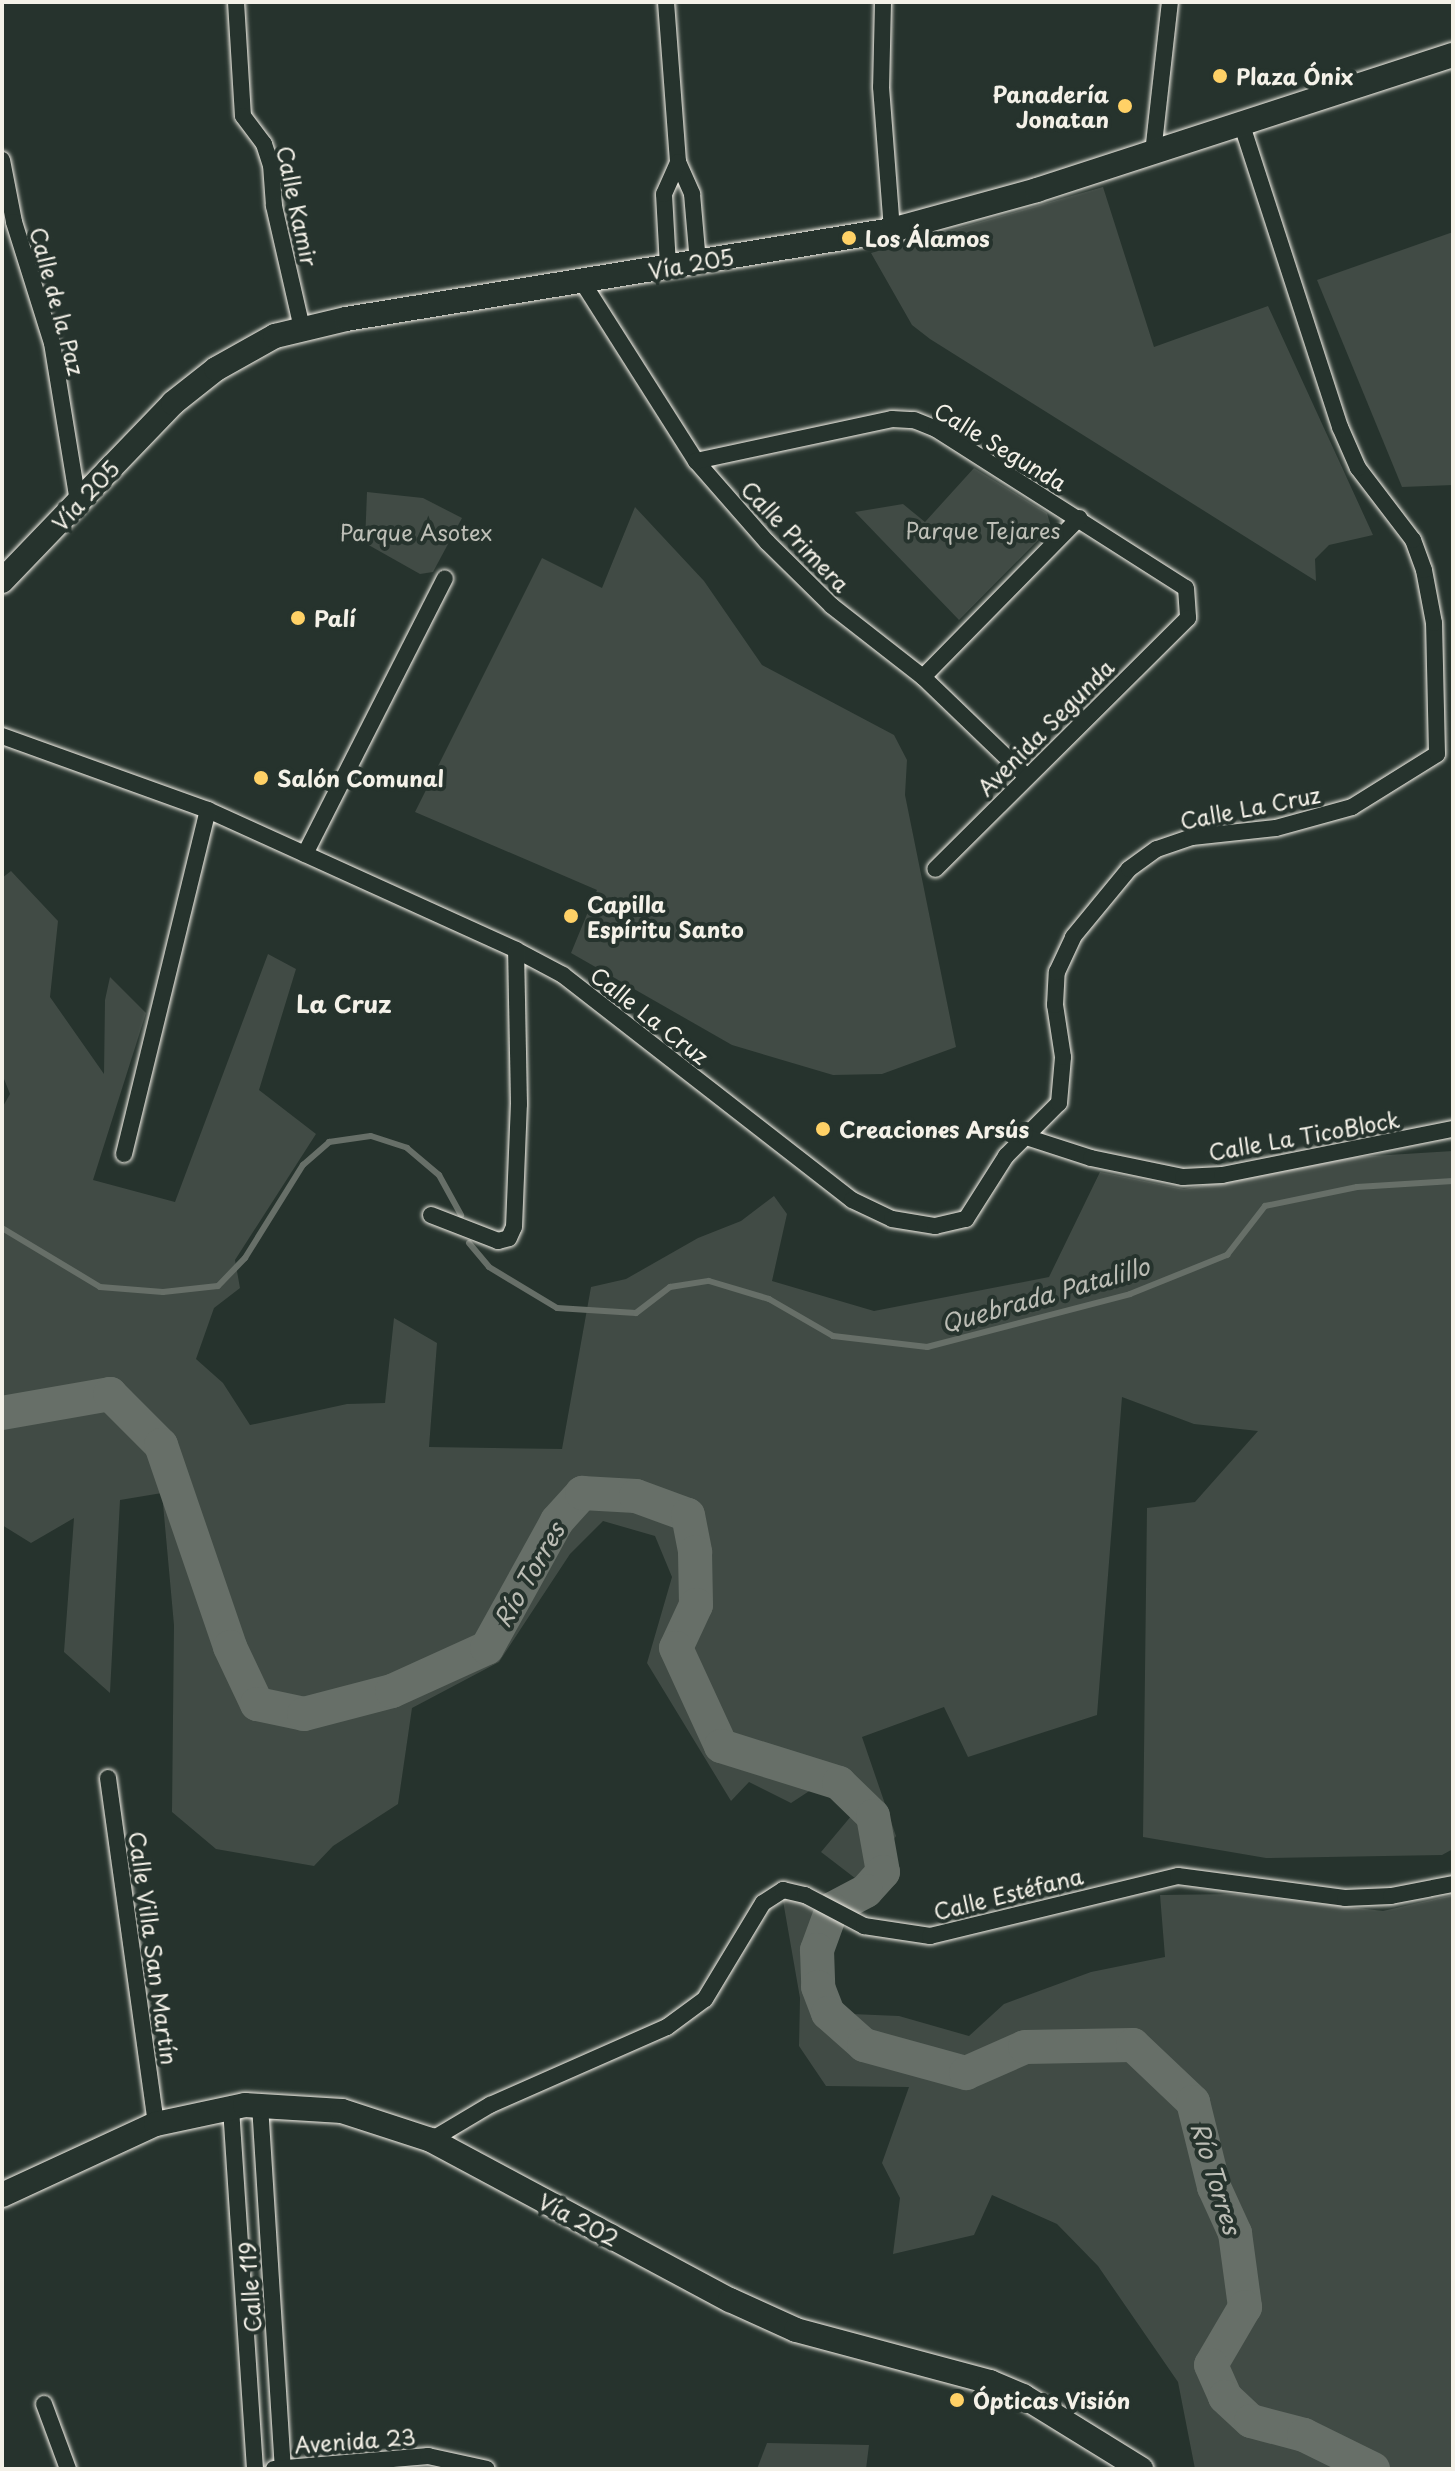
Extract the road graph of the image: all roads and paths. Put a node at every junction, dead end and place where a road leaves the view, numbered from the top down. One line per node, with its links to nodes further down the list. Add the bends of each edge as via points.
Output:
1 (236, 2): 14 (street, Calle Kamir, via 243,116 264,144 271,165 274,206)
2 (666, 2): 9 (street)
3 (883, 2): 10 (street, via 881,87)
4 (1170, 2): 7 (street)
5 (1453, 55): 6 (main road, Vía 205)
6 (1242, 125): 7 (main road, Vía 205); 29 (street, Calle La Cruz, via 1340,427 1358,468 1413,540 1424,570 1434,623 1437,754 1352,807 1289,825 1192,837 1157,849 1129,869 1073,937 1057,972 1063,1089 1050,1116)
7 (1153, 153): 10 (main road, Vía 205)
8 (2, 160): 16 (street, Calle de la Paz, via 14,222 52,343)
9 (678, 162): 11 (street, via 692,194); 12 (street, via 664,194)
10 (892, 230): 11 (main road, Vía 205)
11 (698, 262): 12 (main road, Vía 205)
12 (668, 266): 13 (main road, Vía 205)
13 (583, 283): 14 (main road, Vía 205); 15 (street, Calle Primera)
14 (302, 328): 16 (main road, Vía 205, via 275,336 216,369 173,403)
15 (696, 461): 17 (street, Calle Segunda, via 892,419 914,420); 21 (street, Calle Primera, via 832,606)
16 (78, 501): 19 (main road, Vía 205)
17 (1079, 518): 20 (street, Calle Segunda, via 1176,577 1186,588); 21 (street)
18 (445, 578): 25 (street)
19 (2, 581)
20 (1188, 618): 23 (street, Avenida Segunda)
21 (923, 677): 23 (street, Calle Primera)
22 (2, 736): 24 (street, Calle La Cruz)
23 (1026, 776): 26 (street, Avenida Segunda)
24 (208, 810): 25 (street, Calle La Cruz); 30 (street)
25 (305, 854): 27 (street, Calle La Cruz)
26 (935, 869)
27 (516, 950): 29 (street, Calle La Cruz, via 563,975 852,1200 892,1219 935,1226 966,1219); 31 (street, via 519,1104 514,1227 509,1238 498,1241)
28 (1453, 1129): 29 (street, Calle La TicoBlock, via 1222,1175 1183,1177 1106,1162)
29 (1023, 1136)
30 (124, 1154)
31 (431, 1215)
32 (108, 1778): 36 (street, Calle Villa San Martín)
33 (1453, 1884): 37 (street, Calle Estéfana, via 1345,1898 1178,1876 930,1936 864,1926 805,1895 783,1890 763,1903 705,1999 667,2027 490,2105)
34 (260, 2105): 35 (main road, Vía 202); 37 (main road, Vía 202, via 342,2111); 40 (street, Calle 119)
35 (231, 2108): 36 (main road, Vía 202); 42 (street, Calle 119)
36 (156, 2124): 38 (main road, Vía 202)
37 (431, 2140): 44 (main road, Vía 202, via 730,2300 796,2330 990,2382 1023,2396)
38 (2, 2195)
39 (44, 2404): 41 (street)
40 (278, 2468): 43 (street, Avenida 23, via 428,2456)
41 (68, 2469)
42 (255, 2469)
43 (487, 2469)
44 (1141, 2469)

